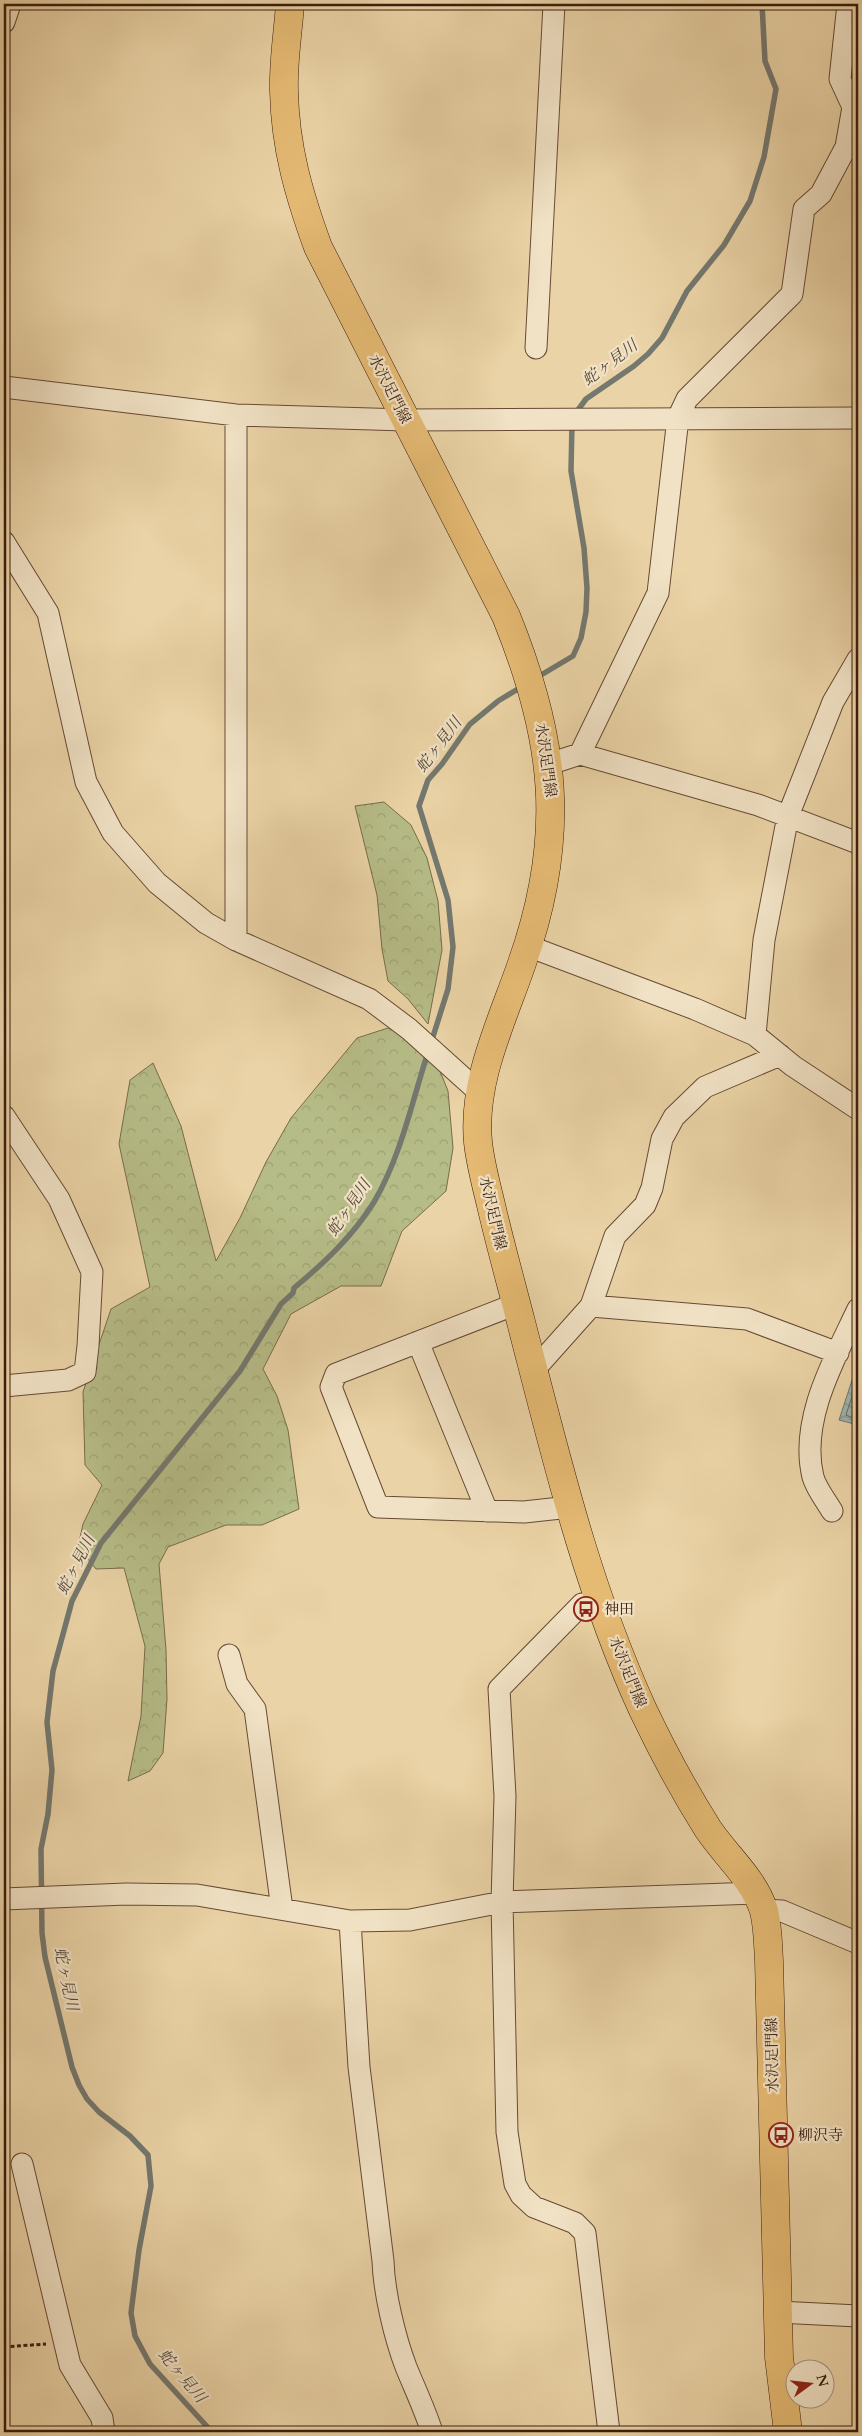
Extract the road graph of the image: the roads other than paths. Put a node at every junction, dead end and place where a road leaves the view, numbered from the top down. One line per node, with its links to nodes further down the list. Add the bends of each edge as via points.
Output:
1 (10, 4): 5 (street)
2 (290, 4): 11 (main road, 水沢足門線, via 284,91 289,149 298,192 318,247)
3 (554, 4): 6 (street)
4 (848, 4): 9 (street, via 840,78 853,107 846,147 821,194 804,209 792,294 687,399)
5 (4, 22)
6 (536, 348)
7 (4, 387): 8 (street)
8 (236, 416): 11 (street); 18 (street)
9 (678, 418): 10 (street); 11 (street); 14 (street, via 658,593)
10 (858, 418)
11 (405, 420): 15 (main road, 水沢足門線, via 506,616 527,667)
12 (4, 542): 18 (street, via 48,613 86,782 113,833 157,883 206,923)
13 (858, 659): 16 (street, via 833,702)
14 (580, 754): 15 (street); 16 (street)
15 (549, 764): 19 (main road, 水沢足門線, via 552,807 548,854 542,894)
16 (788, 816): 17 (street); 20 (street, via 764,940)
17 (858, 843)
18 (236, 940): 22 (street, via 369,999 409,1029)
19 (528, 946): 20 (street); 22 (main road, 水沢足門線)
20 (755, 1035): 21 (street)
21 (780, 1055): 23 (street); 26 (street, via 705,1087 674,1117 662,1139 652,1188 645,1205 615,1236)
22 (480, 1093): 25 (main road, 水沢足門線, via 478,1141)
23 (858, 1109)
24 (4, 1116): 31 (street, via 59,1199 92,1272 85,1372 68,1380)
25 (516, 1304): 28 (street); 30 (main road, 水沢足門線)
26 (592, 1306): 29 (street, via 747,1319); 30 (street)
27 (858, 1308): 29 (street)
28 (418, 1342): 33 (street); 33 (street, via 336,1374 332,1386 378,1507)
29 (838, 1353): 34 (street, via 819,1394 810,1445 813,1478)
30 (534, 1370): 32 (main road, 水沢足門線)
31 (4, 1386)
32 (570, 1508): 33 (street); 39 (main road, 水沢足門線, via 579,1543 643,1710 709,1830)
33 (487, 1511)
34 (832, 1511)
35 (582, 1604): 38 (street, via 499,1689 505,1796)
36 (229, 1655): 40 (street, via 237,1684 255,1709)
37 (4, 1899): 40 (street, via 197,1895)
38 (502, 1902): 39 (street); 41 (street, via 410,1920); 48 (street, via 507,2132 515,2184 534,2207 575,2223 585,2233)
39 (760, 1902): 42 (street); 44 (main road, 水沢足門線, via 769,1961)
40 (282, 1909): 41 (street)
41 (350, 1921): 47 (street, via 359,2067 384,2285 406,2366)
42 (858, 1943)
43 (22, 2164): 46 (street, via 70,2365 102,2418)
44 (778, 2312): 45 (street); 49 (main road, 水沢足門線, via 779,2357)
45 (858, 2316)
46 (104, 2432)
47 (432, 2432)
48 (609, 2432)
49 (788, 2432)

